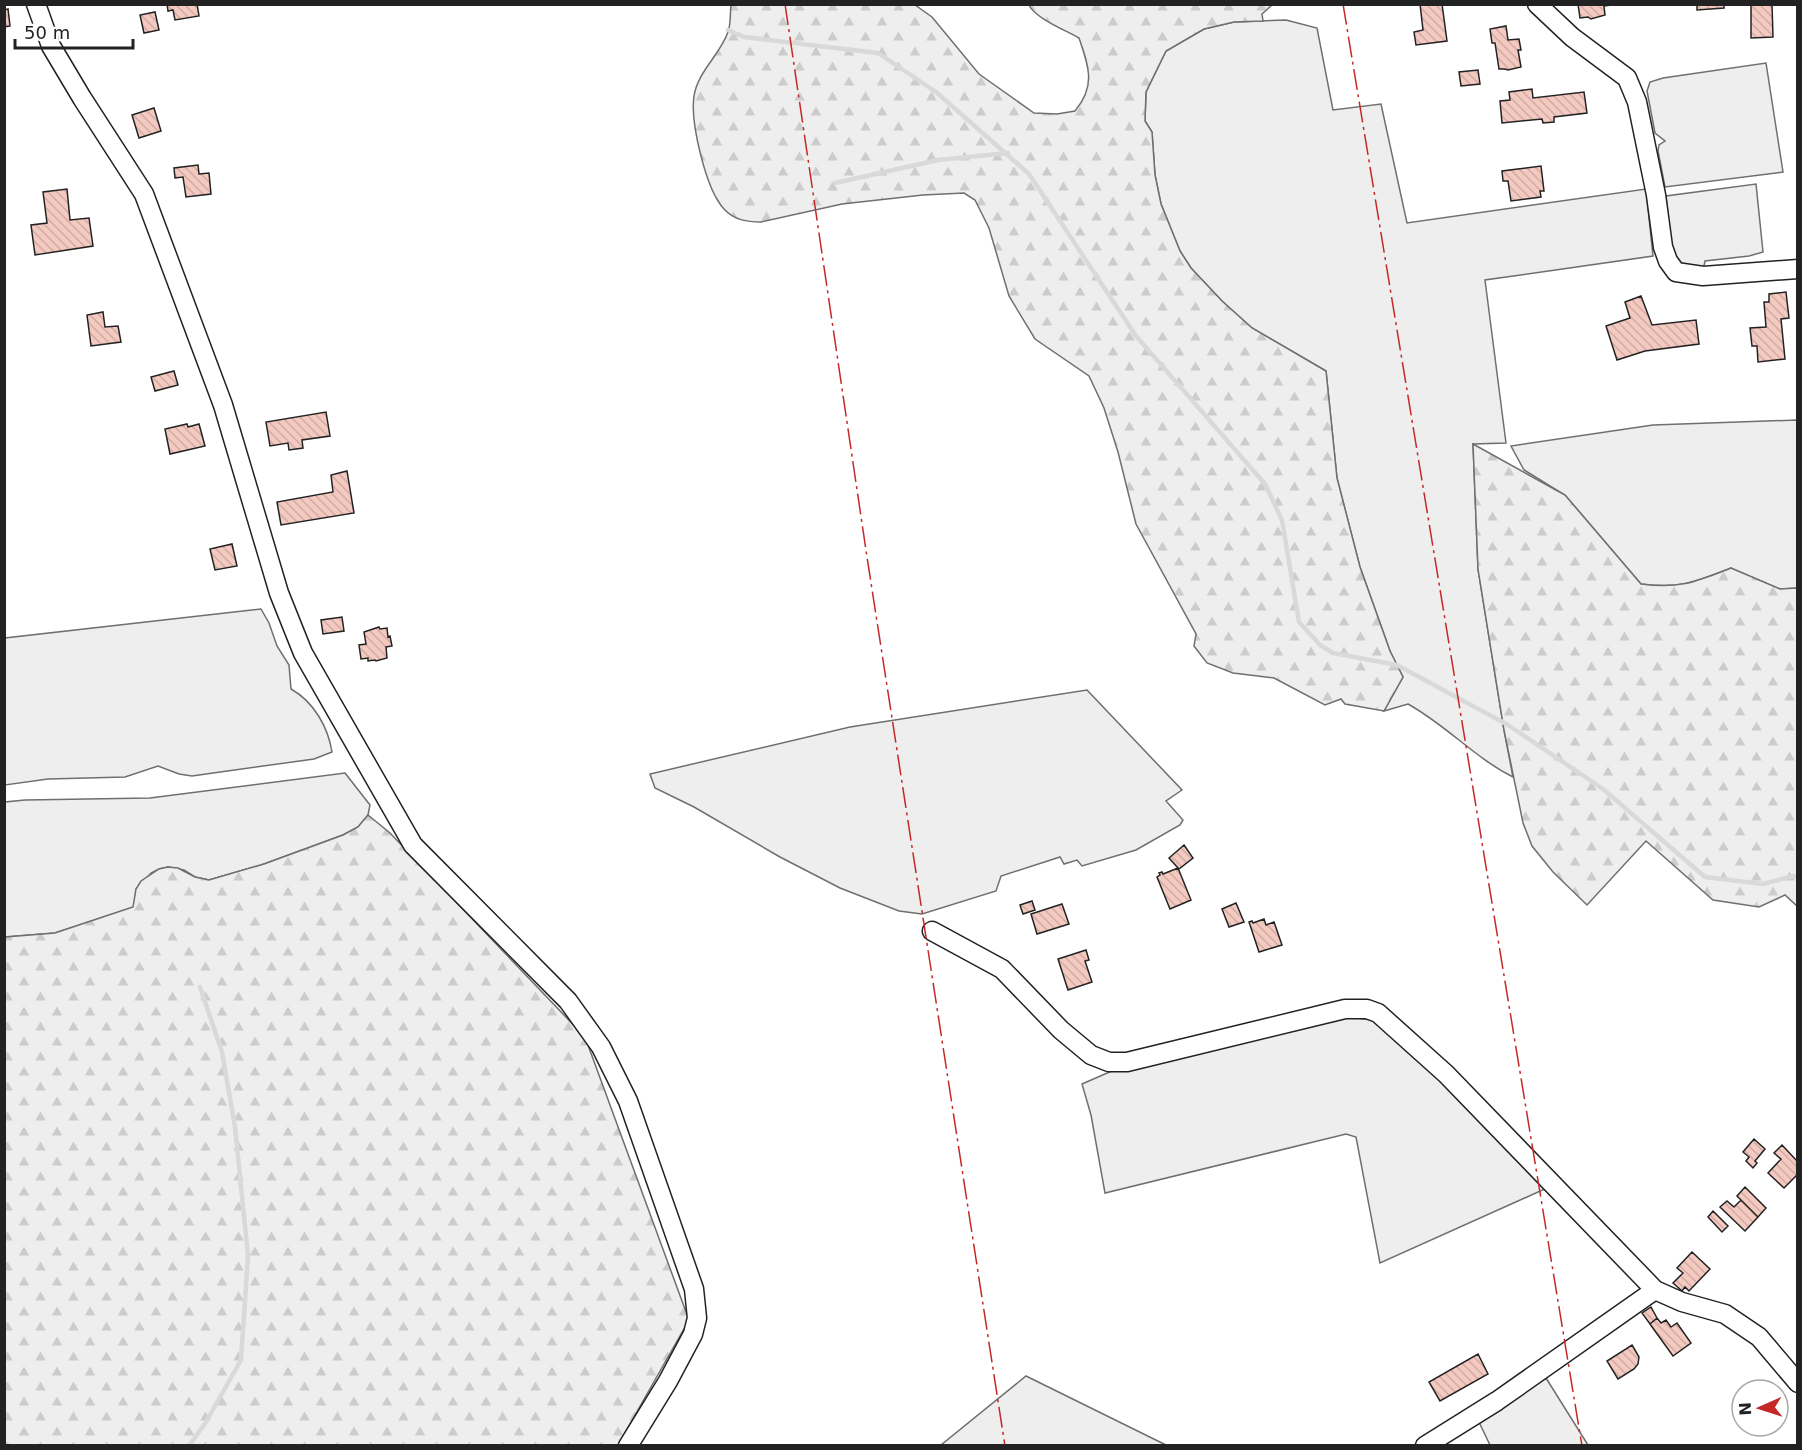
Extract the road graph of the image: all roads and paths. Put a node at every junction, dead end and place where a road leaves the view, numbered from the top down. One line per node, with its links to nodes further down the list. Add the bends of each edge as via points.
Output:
1 (36, 4): 7 (street, via 51,46 144,194 223,405 279,593 303,653 413,845 568,1001 601,1047 628,1101 694,1289 697,1318 693,1334 668,1381)
2 (1537, 4): 3 (street, via 1572,37 1627,78 1637,102 1663,247 1676,272 1703,276)
3 (1797, 269)
4 (932, 930): 5 (street, via 1002,969 1061,1030 1091,1055 1109,1062 1127,1062 1345,1009 1378,1013 1446,1074)
5 (1655, 1290): 6 (street, via 1725,1314 1758,1337); 8 (street, via 1497,1401)
6 (1797, 1383)
7 (628, 1446)
8 (1425, 1446)

